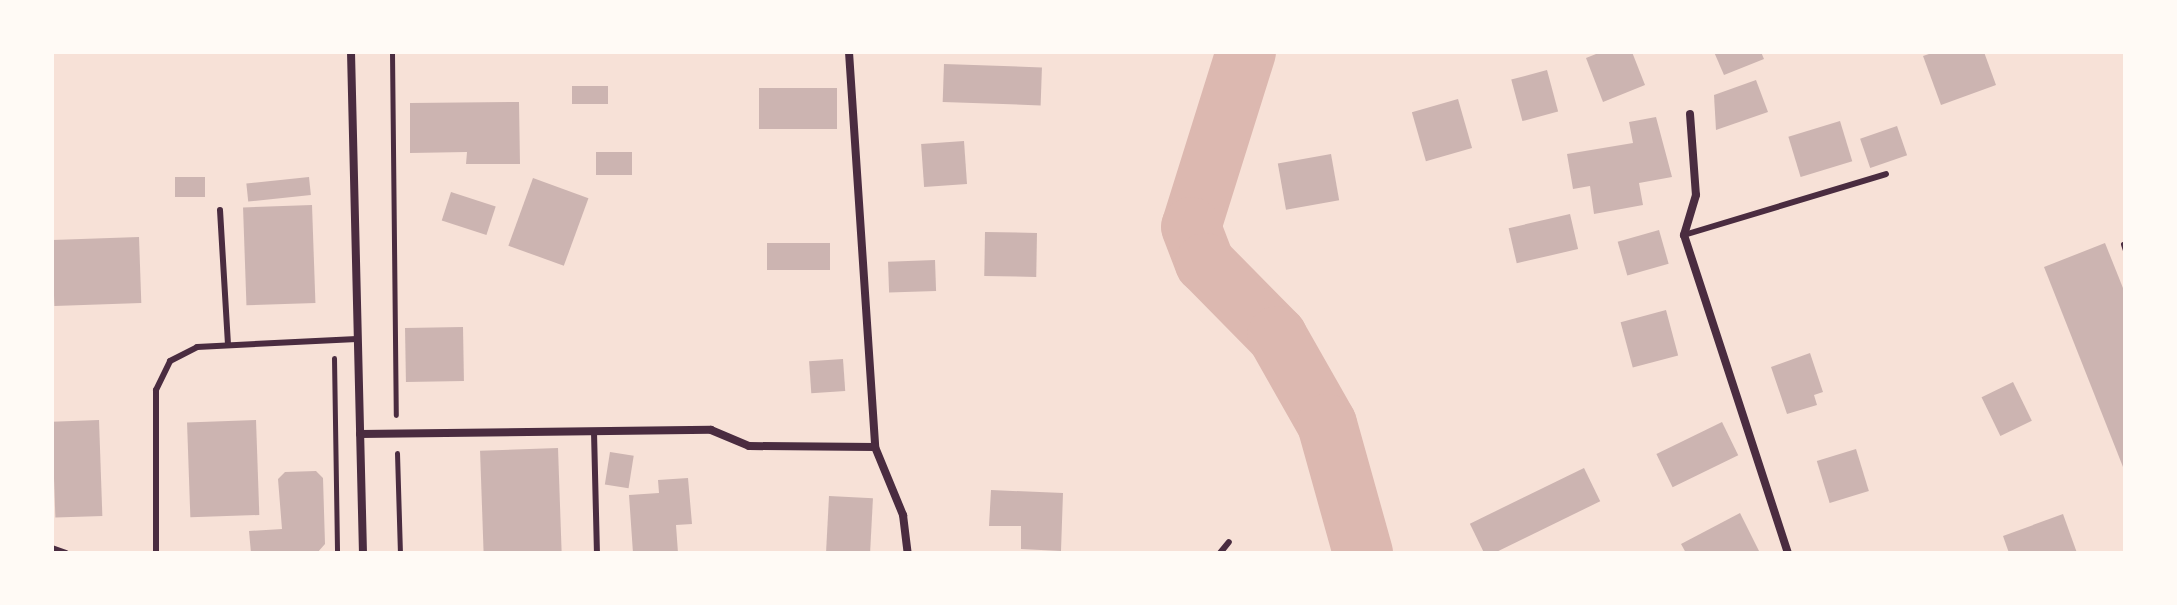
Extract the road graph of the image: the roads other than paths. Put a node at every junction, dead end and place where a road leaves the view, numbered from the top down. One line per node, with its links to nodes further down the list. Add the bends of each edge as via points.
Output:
1 (351, 52): 7 (street)
2 (849, 52): 11 (street)
3 (1690, 114): 6 (street, via 1696,195)
4 (1886, 174): 6 (lane)
5 (220, 210): 8 (lane)
6 (1684, 235): 20 (street)
7 (357, 339): 8 (lane); 10 (street)
8 (228, 344): 15 (lane, via 182,353 161,373 156,390)
9 (594, 432): 10 (street); 11 (street, via 711,430 749,446); 17 (lane)
10 (360, 434): 16 (street)
11 (875, 447): 18 (street, via 903,515)
12 (1229, 542): 19 (lane)
13 (52, 548): 14 (lane)
14 (66, 553)
15 (156, 553)
16 (363, 553)
17 (597, 553)
18 (908, 553)
19 (1220, 553)
20 (1788, 553)

